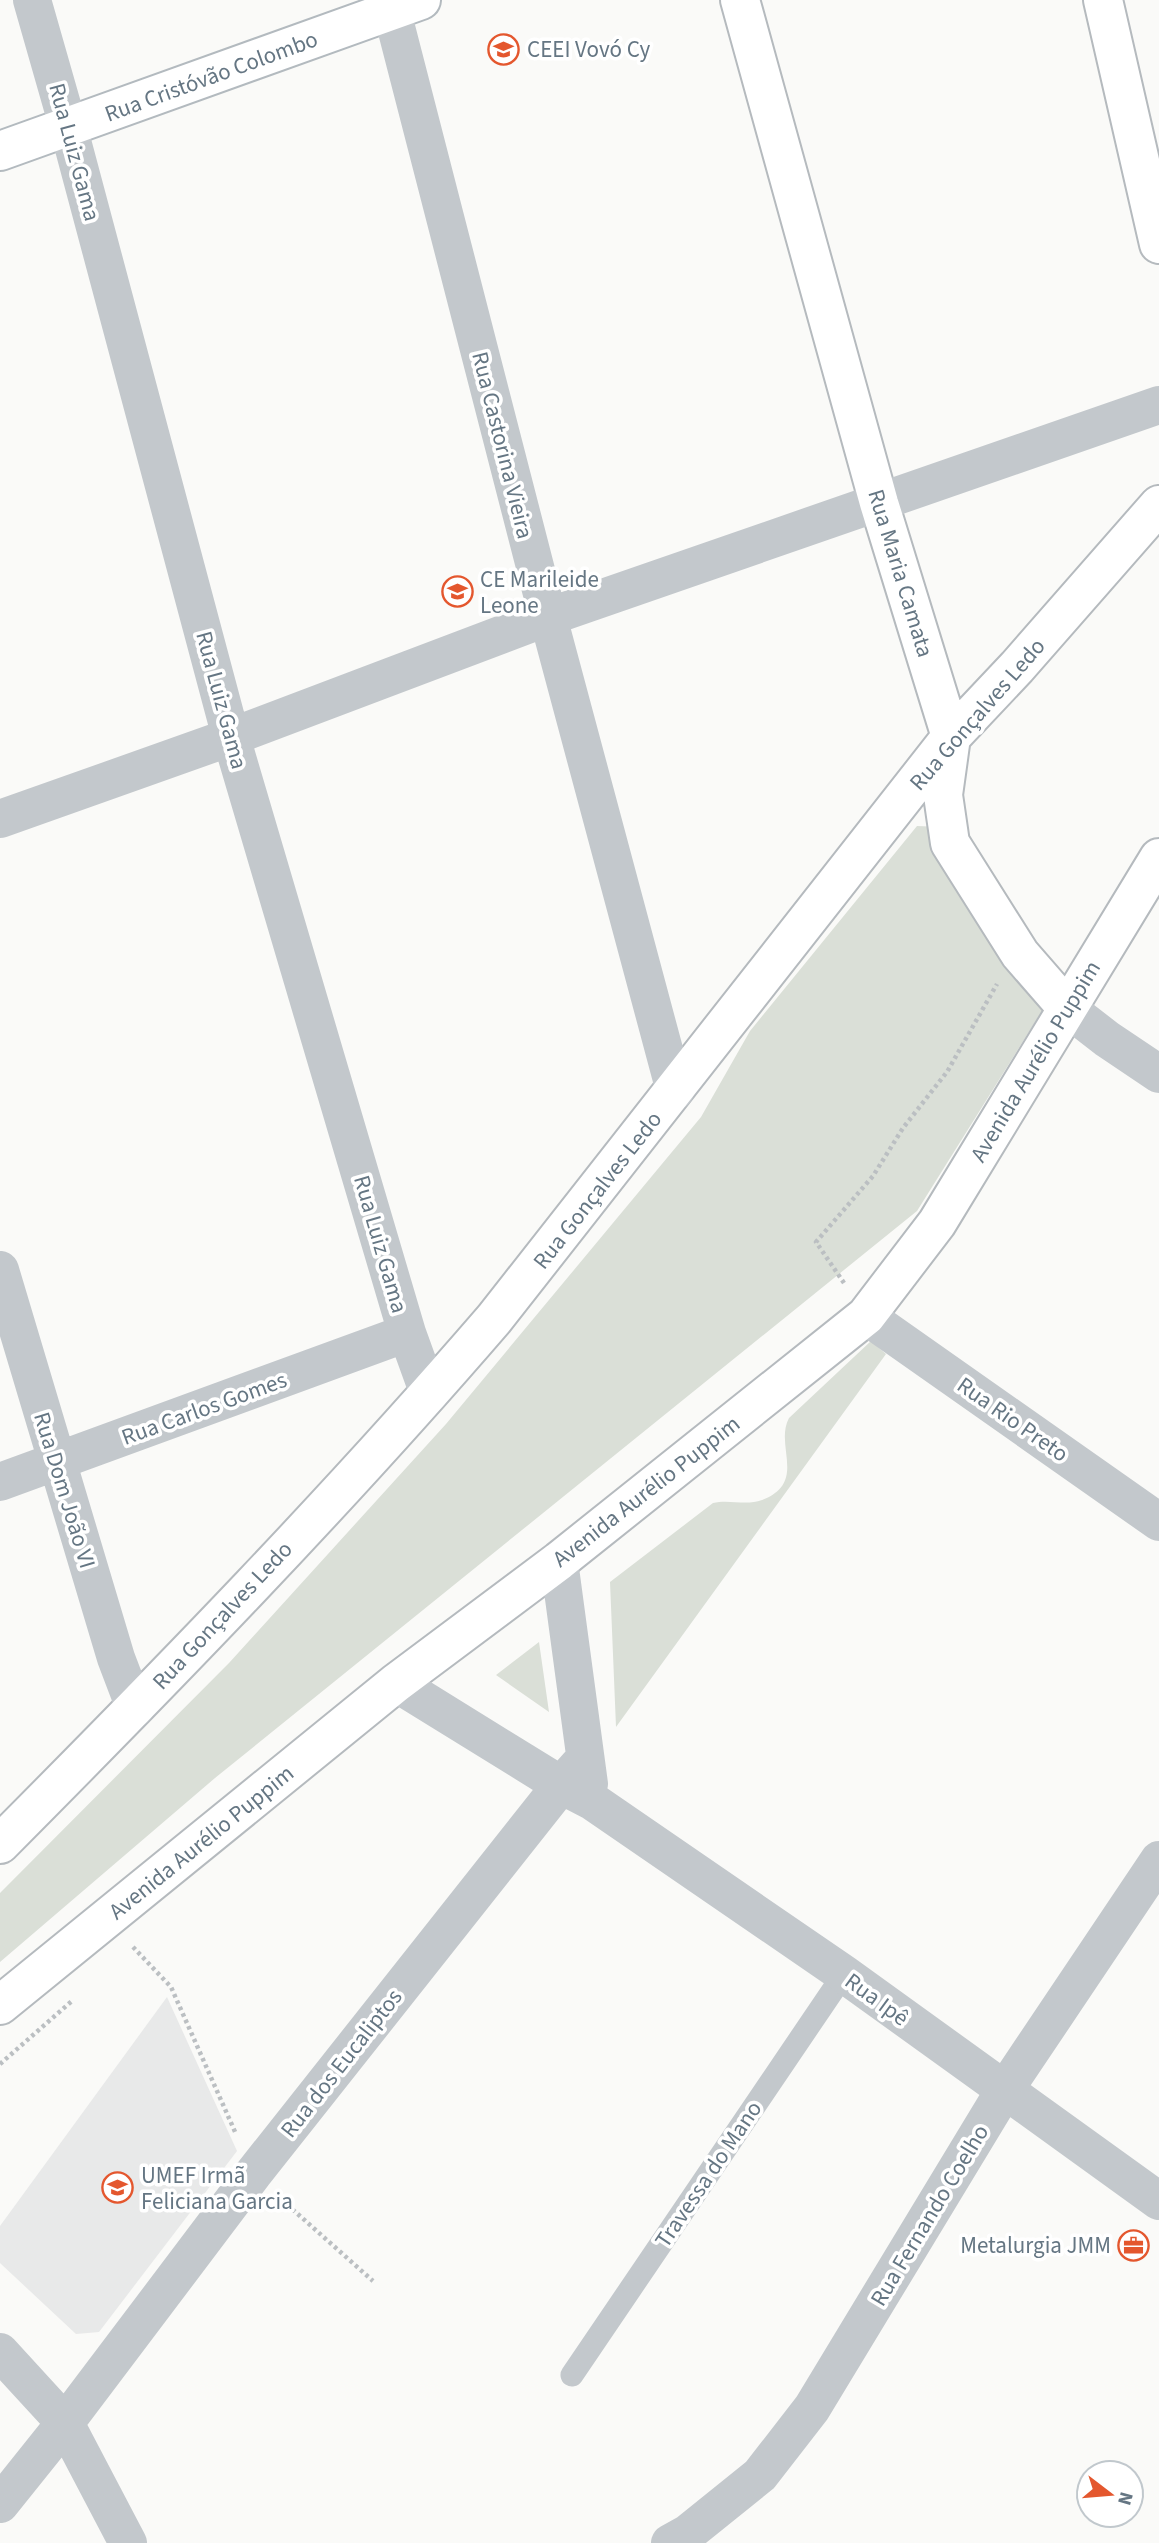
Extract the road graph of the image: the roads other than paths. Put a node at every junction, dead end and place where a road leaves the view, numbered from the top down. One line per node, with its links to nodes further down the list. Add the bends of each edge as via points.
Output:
1 (32, 0): 5 (street, Rua Luiz Gama)
2 (740, 0): 9 (main road, Rua Maria Camata)
3 (1103, 0): 7 (main road)
4 (401, 4): 5 (main road, Rua Cristóvão Colombo); 11 (street, Rua Castorina Vieira)
5 (68, 126): 6 (main road, Rua Cristóvão Colombo); 12 (street, Rua Luiz Gama)
6 (0, 151)
7 (1159, 244)
8 (1159, 405): 9 (street)
9 (879, 503): 11 (street); 13 (main road, Rua Maria Camata)
10 (1159, 505): 13 (main road, Rua Gonçalves Ledo)
11 (548, 617): 12 (street); 18 (street, Rua Castorina Vieira)
12 (232, 737): 14 (street); 21 (street, Rua Luiz Gama)
13 (951, 737): 16 (main road, Rua Maria Camata, via 943,796 950,843 1020,954); 18 (main road, Rua Gonçalves Ledo)
14 (0, 819)
15 (1159, 858): 16 (main road, Avenida Aurélio Puppim)
16 (1067, 1007): 17 (street, Rua Maria Camata); 20 (main road, Avenida Aurélio Puppim, via 937,1223)
17 (1159, 1074)
18 (675, 1091): 22 (main road, Rua Gonçalves Ledo)
19 (0, 1270): 23 (street, Rua Dom João VI)
20 (866, 1316): 25 (street, Rua Rio Preto); 26 (main road, Avenida Aurélio Puppim)
21 (407, 1333): 22 (street, Rua Luiz Gama); 23 (street, Rua Carlos Gomes)
22 (429, 1394): 28 (main road, Rua Gonçalves Ledo)
23 (57, 1461): 24 (street, Rua Carlos Gomes); 28 (street, Rua Dom João VI)
24 (0, 1482)
25 (1159, 1522)
26 (559, 1561): 27 (main road, Avenida Aurélio Puppim); 29 (street)
27 (396, 1683): 29 (street, Rua Ipê); 33 (main road, Avenida Aurélio Puppim)
28 (135, 1708): 30 (main road, Rua Gonçalves Ledo)
29 (579, 1781): 32 (street, Rua Ipê); 38 (street, Rua dos Eucaliptos, via 253,2174)
30 (0, 1844)
31 (1159, 1860): 34 (street, Rua Fernando Coelho)
32 (844, 1974): 34 (street, Rua Ipê); 37 (lane, Travessa do Mano)
33 (0, 2005)
34 (1004, 2091): 35 (street, Rua Ipê); 41 (street, Rua Fernando Coelho, via 812,2408 761,2475)
35 (1159, 2201)
36 (0, 2352): 38 (street)
37 (572, 2375)
38 (65, 2423): 39 (street, Rua dos Eucaliptos); 40 (street)
39 (0, 2504)
40 (128, 2543)
41 (670, 2543)

